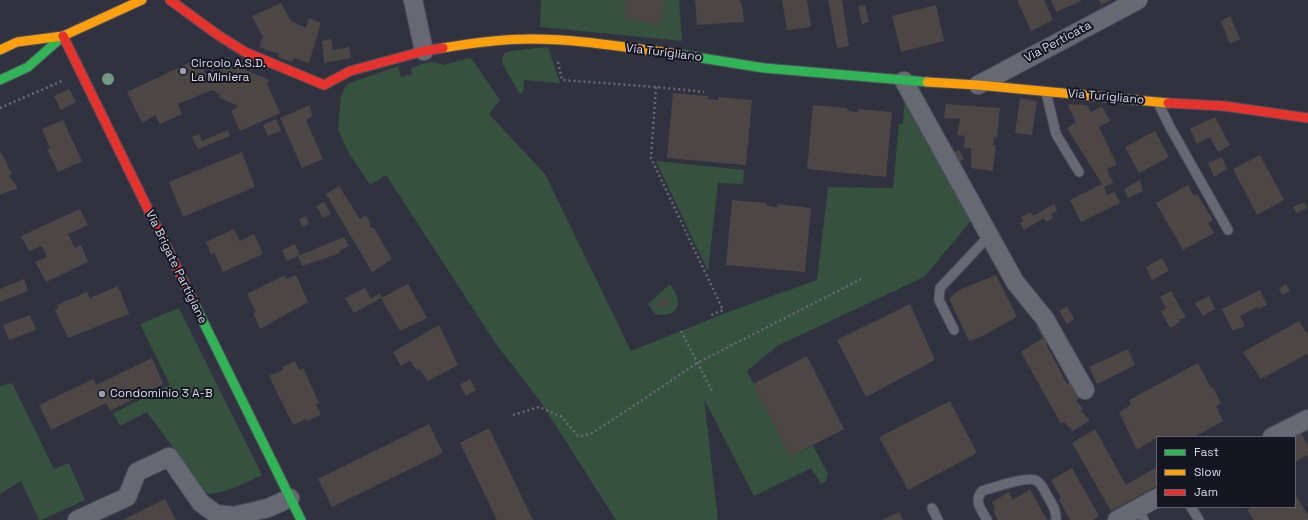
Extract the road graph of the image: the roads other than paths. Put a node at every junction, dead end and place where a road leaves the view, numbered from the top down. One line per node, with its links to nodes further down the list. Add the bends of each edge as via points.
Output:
1 (142, 0): 5 (street)
2 (170, 0): 7 (street, Via Turigliano, via 245,52 324,85 350,71)
3 (413, 0): 7 (street)
4 (1138, 0): 10 (street, Via Perticata)
5 (63, 36): 6 (street, via 17,42); 8 (street, via 28,67); 21 (street, Via Brigate Partigiane)
6 (0, 50)
7 (424, 52): 9 (street, Via Turigliano, via 477,42 553,40 689,55 764,68)
8 (0, 80)
9 (904, 81): 10 (street, Via Turigliano); 16 (street)
10 (978, 84): 11 (street, Via Turigliano)
11 (1045, 91): 12 (street, Via Turigliano); 14 (lane, via 1056,134)
12 (1157, 102): 13 (street, Via Turigliano, via 1224,106); 15 (lane)
13 (1308, 118)
14 (1079, 172)
15 (1228, 230)
16 (989, 236): 17 (lane, via 940,288 939,300); 18 (street, via 1015,282 1045,319)
17 (954, 330)
18 (1085, 390)
19 (1308, 419): 20 (street)
20 (1274, 436)
21 (290, 498): 26 (street, via 268,508 234,516 216,514 201,503 169,457 137,472 127,497); 27 (street, Via Brigate Partigiane)
22 (1156, 499): 25 (street)
23 (932, 508): 28 (lane)
24 (1192, 508): 32 (lane)
25 (1141, 514): 31 (street)
26 (77, 520)
27 (301, 520)
28 (938, 520)
29 (987, 520): 30 (lane, via 978,502 978,496 982,491 1032,479 1041,484 1055,511)
30 (1056, 520)
31 (1117, 520)
32 (1198, 520)

